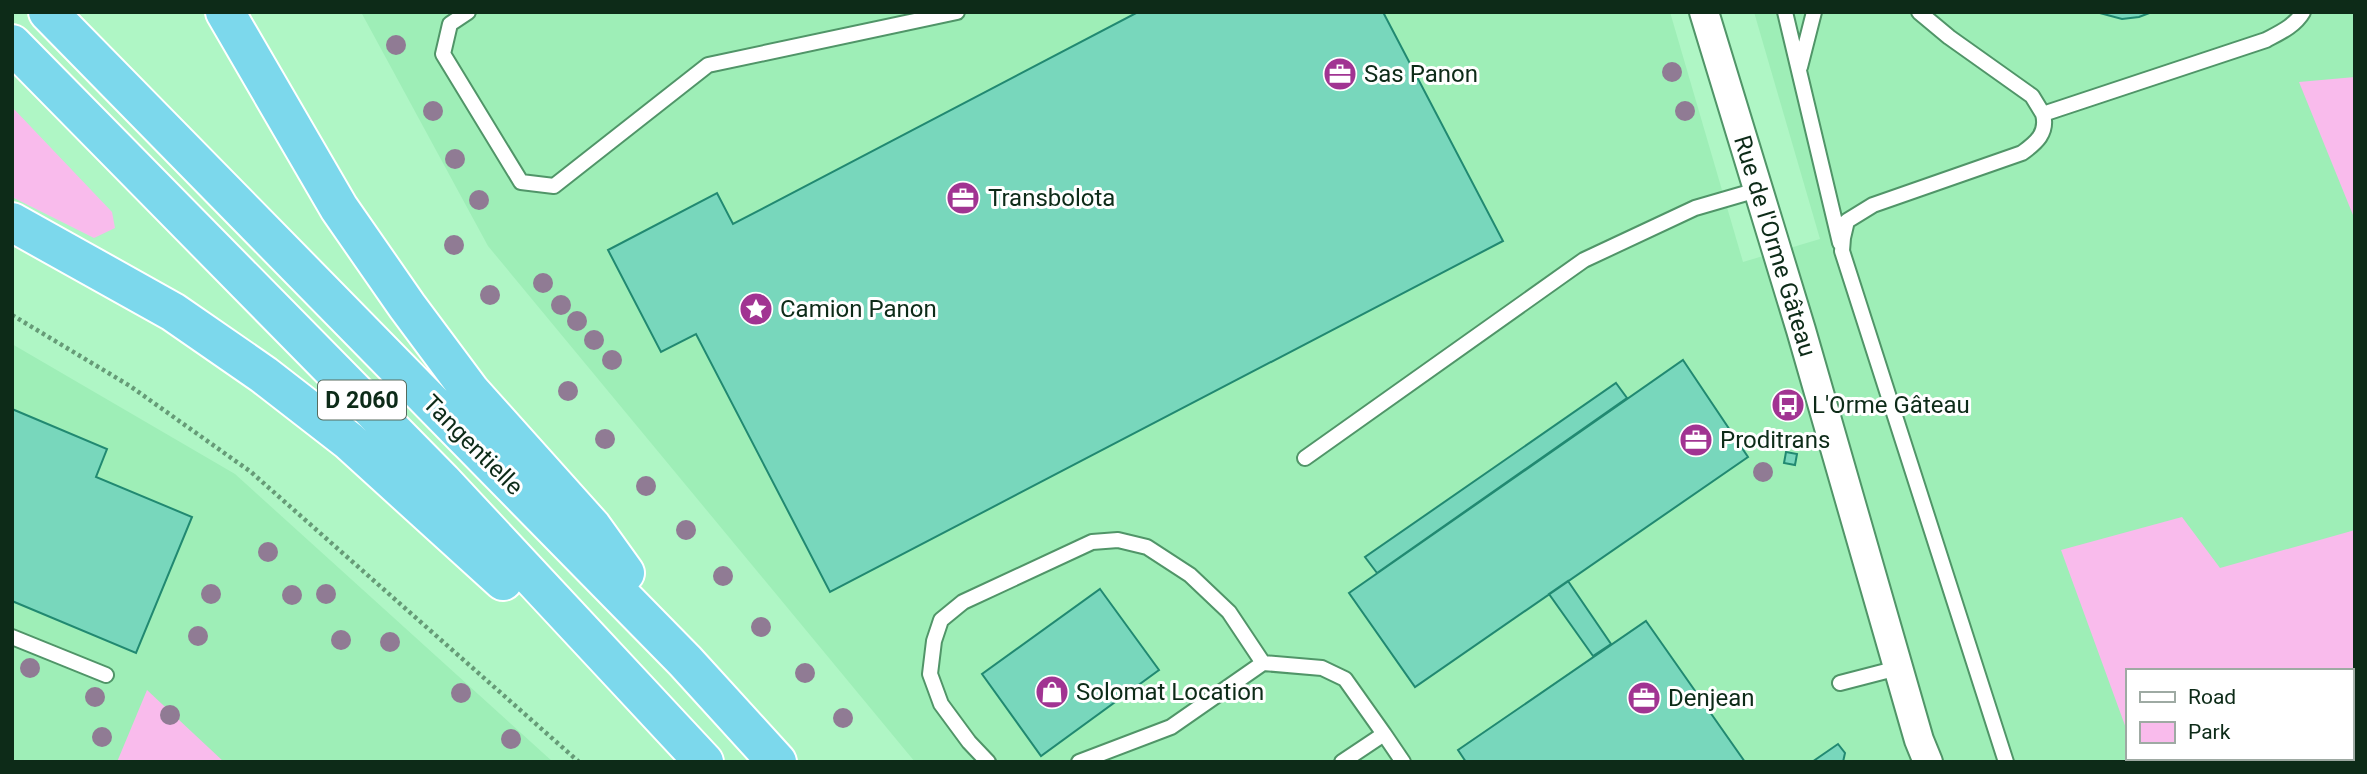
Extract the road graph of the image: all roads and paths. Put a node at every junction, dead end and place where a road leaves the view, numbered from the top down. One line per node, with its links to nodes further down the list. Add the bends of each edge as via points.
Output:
1 (48, 12): 19 (highway, Tangentielle / D 2060)
2 (225, 12): 19 (highway, via 339,208 407,306 471,392 592,527)
3 (468, 12): 4 (lane, via 450,24 443,54 521,181 554,186 708,65)
4 (957, 12)
5 (1704, 12): 13 (street, Rue de l'Orme Gâteau)
6 (1785, 12): 11 (lane)
7 (1814, 12): 11 (lane)
8 (1919, 12): 12 (lane, via 2032,96)
9 (2303, 12): 12 (lane, via 2266,40)
10 (12, 44): 27 (highway, Tangentielle / D 2060, via 442,481)
11 (1799, 71): 15 (lane)
12 (2043, 114): 15 (lane, via 2045,124 2038,141 2022,153 1873,205 1847,221)
13 (1757, 190): 17 (lane, via 1695,208 1584,260); 21 (street, Rue de l'Orme Gâteau)
14 (12, 222): 26 (highway, via 173,312 349,441 497,575)
15 (1842, 251): 34 (lane)
16 (12, 315): 25 (path, via 130,386 251,472)
17 (1305, 458)
18 (12, 637): 22 (lane)
19 (685, 661): 28 (highway, Tangentielle / D 2060)
20 (1263, 663): 24 (lane, via 1322,668 1345,679); 29 (lane, via 1229,612 1190,575 1147,547 1118,540 1092,542 963,601 941,621 930,674 941,704); 30 (lane, via 1171,727)
21 (1898, 668): 23 (lane); 33 (street, Rue de l'Orme Gâteau)
22 (106, 675)
23 (1840, 683)
24 (1384, 734): 31 (lane); 32 (lane)
25 (579, 762)
26 (680, 762)
27 (704, 762)
28 (777, 762)
29 (988, 762)
30 (1079, 762)
31 (1342, 762)
32 (1404, 762)
33 (1928, 762)
34 (2007, 762)

